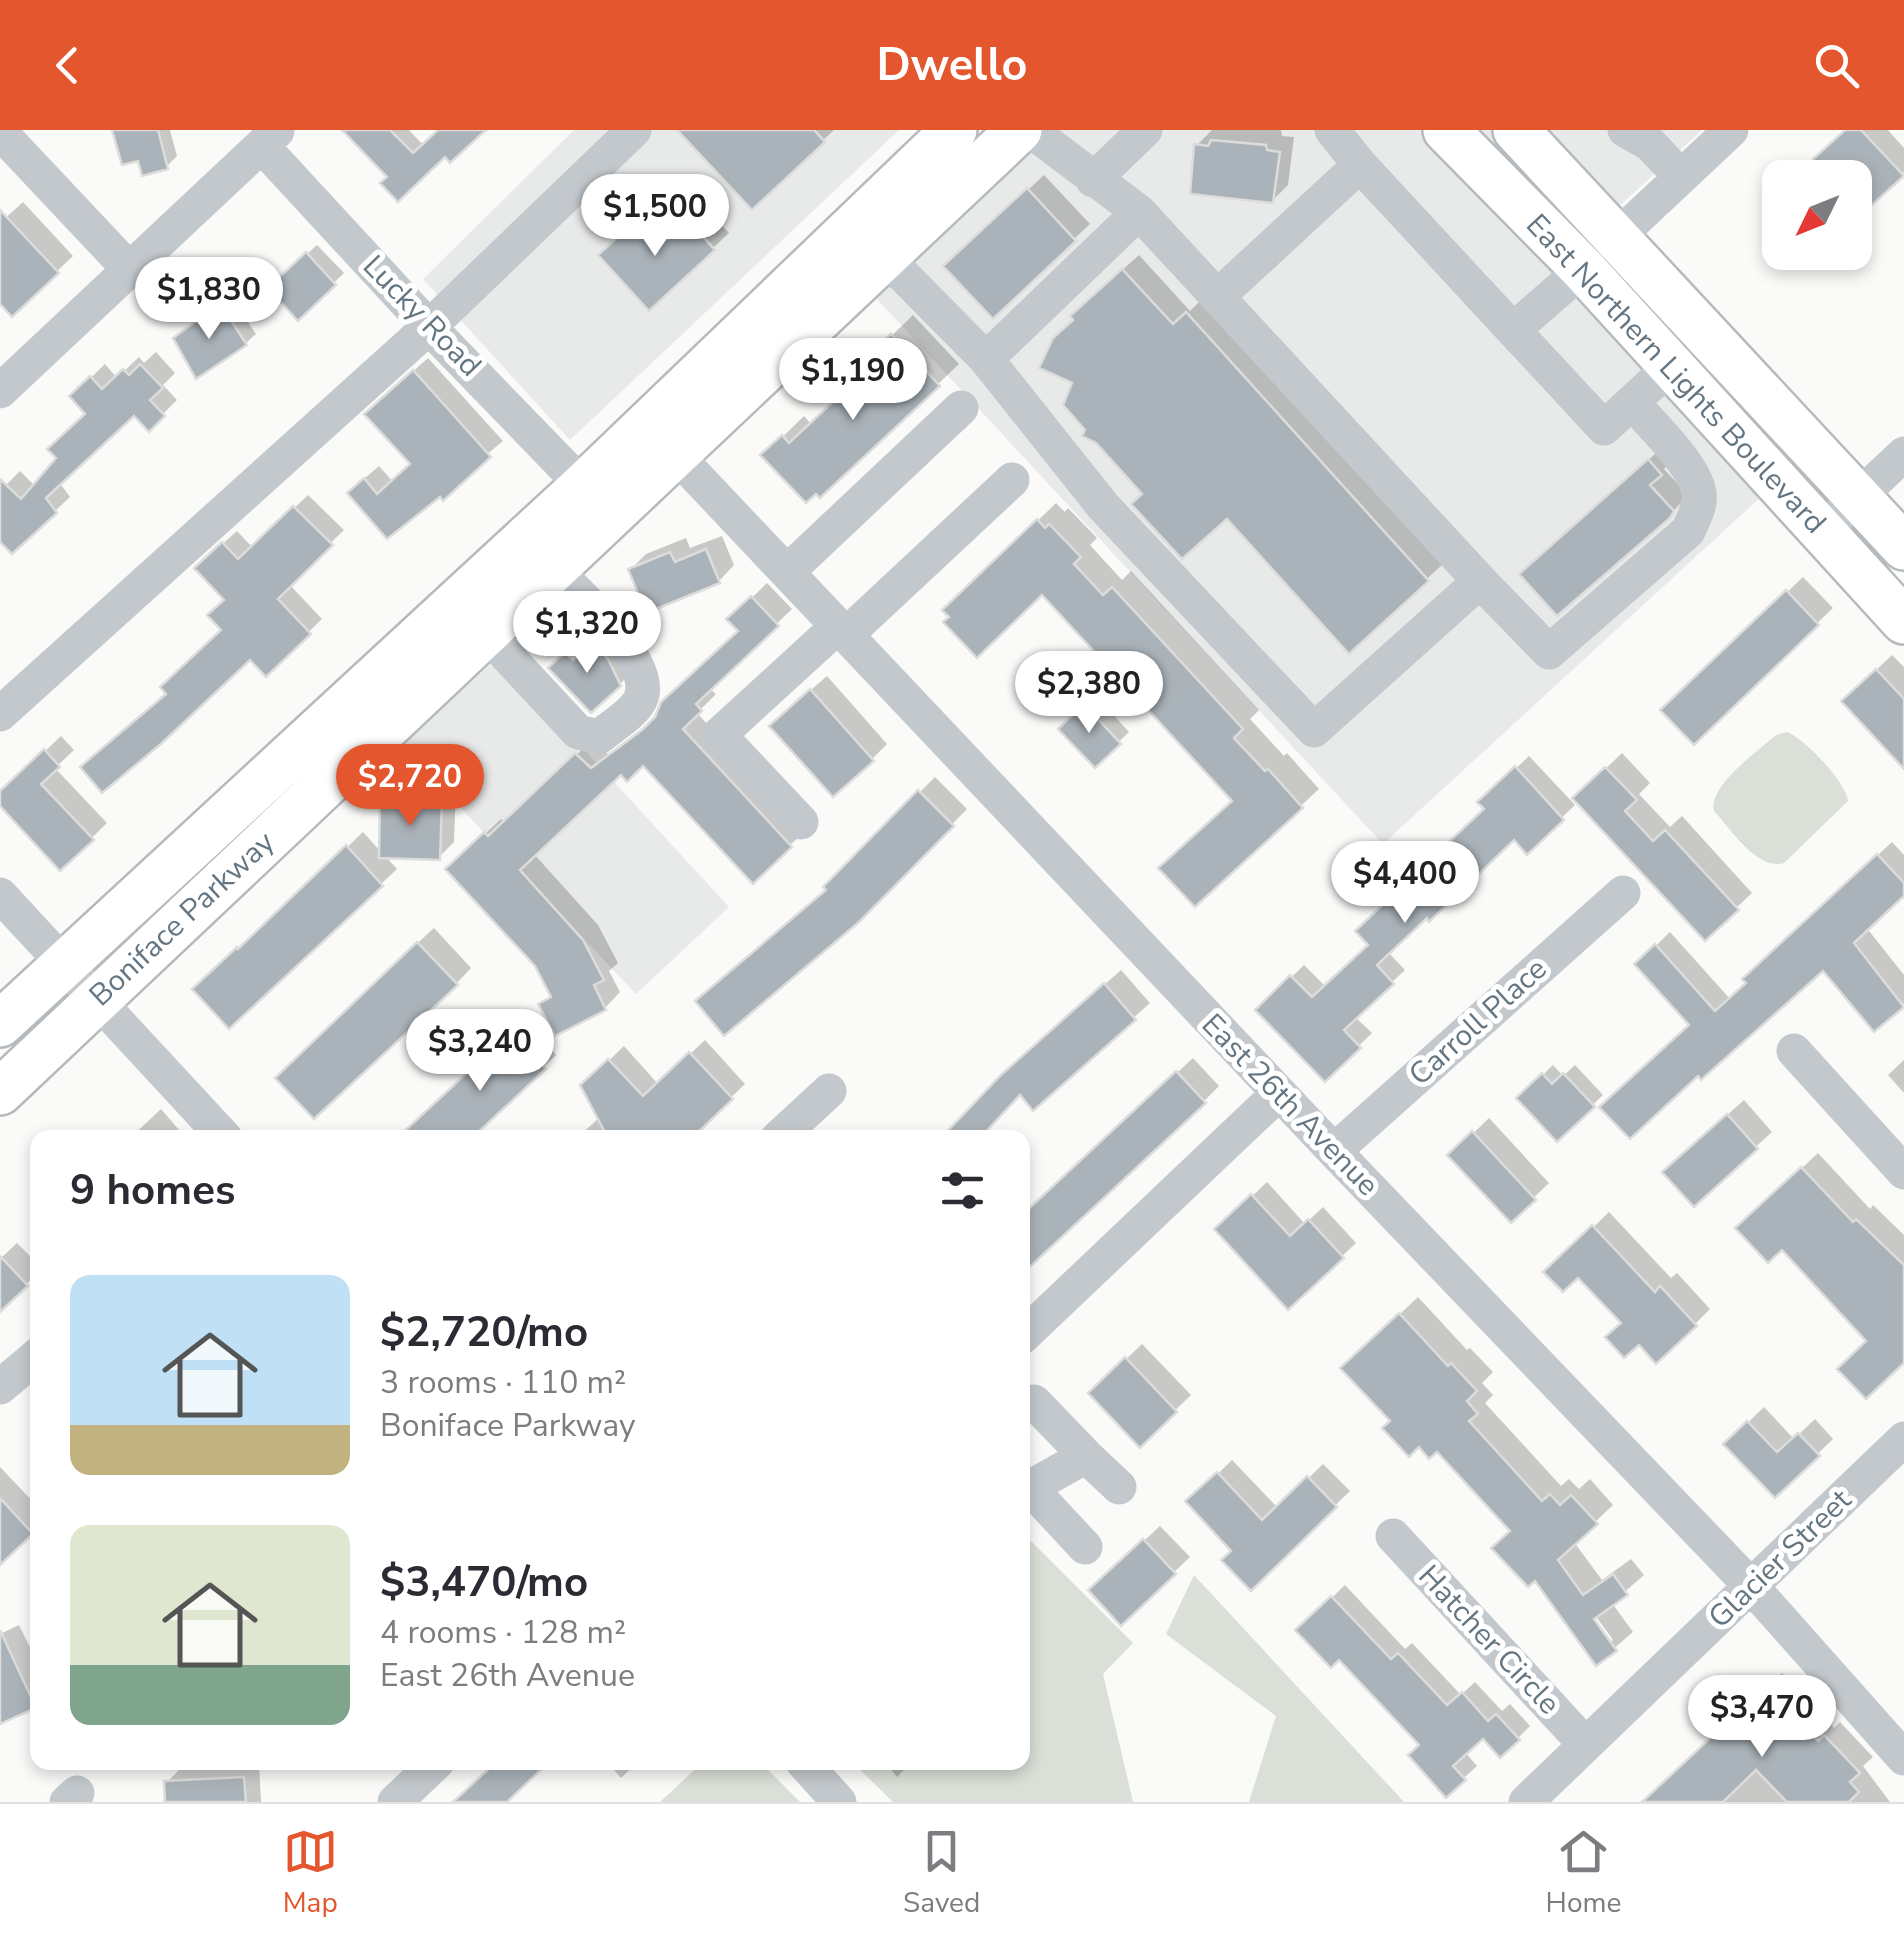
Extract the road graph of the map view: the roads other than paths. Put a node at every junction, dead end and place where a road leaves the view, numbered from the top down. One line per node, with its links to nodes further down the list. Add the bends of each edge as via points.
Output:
1 (634, 130): 23 (street)
2 (1019, 130): 18 (main road, Boniface Parkway)
3 (1030, 130): 15 (street)
4 (1145, 130): 15 (street)
5 (1332, 130): 13 (street)
6 (1446, 130): 19 (main road, East Northern Lights Boulevard)
7 (1516, 130): 17 (main road, East Northern Lights Boulevard)
8 (1624, 130): 14 (street, via 1650,144)
9 (1731, 130): 14 (street)
10 (0, 132): 20 (street)
11 (939, 135): 33 (main road, Boniface Parkway)
12 (270, 138): 20 (street); 23 (street, Lucky Road)
13 (1360, 165): 21 (street); 24 (street)
14 (1681, 177): 17 (street)
15 (1094, 180): 16 (street)
16 (1138, 212): 21 (street); 25 (street)
17 (1616, 237): 22 (main road, East Northern Lights Boulevard)
18 (884, 256): 25 (street); 30 (main road, Boniface Parkway)
19 (1583, 268): 22 (main road, via 1604,270 1657,304); 24 (street); 26 (main road, East Northern Lights Boulevard)
20 (129, 269): 27 (street)
21 (1217, 297): 39 (street)
22 (1689, 315): 34 (main road, East Northern Lights Boulevard)
23 (428, 327): 33 (street, Lucky Road); 43 (street)
24 (1513, 330): 28 (street, via 1604,428)
25 (986, 358): 39 (street, via 1104,506 1314,730)
26 (1670, 366): 28 (street); 35 (main road, East Northern Lights Boulevard)
27 (0, 392)
28 (1632, 402): 39 (street, via 1690,470 1699,492 1688,531 1549,652)
29 (961, 408): 38 (street)
30 (674, 452): 37 (main road, Boniface Parkway); 38 (street, East 26th Avenue)
31 (1904, 454): 34 (street)
32 (1012, 480): 41 (street)
33 (583, 486): 47 (main road, Boniface Parkway)
34 (1858, 498): 35 (street); 36 (main road, East Northern Lights Boulevard)
35 (1821, 532): 40 (main road, East Northern Lights Boulevard)
36 (1904, 547)
37 (553, 568): 42 (main road, Boniface Parkway); 42 (street, via 634,656 645,683 640,702 600,736 578,732)
38 (786, 572): 41 (street, East 26th Avenue)
39 (1480, 581)
40 (1904, 621)
41 (842, 630): 44 (street, via 719,735); 53 (street, East 26th Avenue)
42 (485, 632): 48 (main road, Boniface Parkway)
43 (0, 714)
44 (801, 822)
45 (1623, 892): 56 (street, Carroll Place)
46 (0, 895): 47 (street)
47 (64, 964): 48 (street); 49 (main road, Boniface Parkway)
48 (97, 1000): 52 (main road, Boniface Parkway); 54 (street)
49 (0, 1024)
50 (1794, 1051): 57 (street)
51 (829, 1091): 55 (street)
52 (0, 1092)
53 (1280, 1093): 56 (street, East 26th Avenue); 58 (street)
54 (217, 1130)
55 (787, 1130)
56 (1334, 1151): 69 (street, East 26th Avenue)
57 (1904, 1172)
58 (1030, 1328)
59 (30, 1361): 60 (street)
60 (0, 1388)
61 (1034, 1402): 63 (street)
62 (1904, 1440): 69 (street, Glacier Street)
63 (1086, 1456): 64 (street); 65 (street)
64 (1119, 1487)
65 (1030, 1488)
66 (1030, 1494): 68 (street)
67 (1394, 1536): 70 (street, Hatcher Circle)
68 (1085, 1547)
69 (1752, 1587): 70 (street, Glacier Street); 71 (street, East 26th Avenue)
70 (1585, 1744): 74 (street, Glacier Street)
71 (1904, 1758)
72 (429, 1770): 73 (street)
73 (395, 1802)
74 (1526, 1802)

